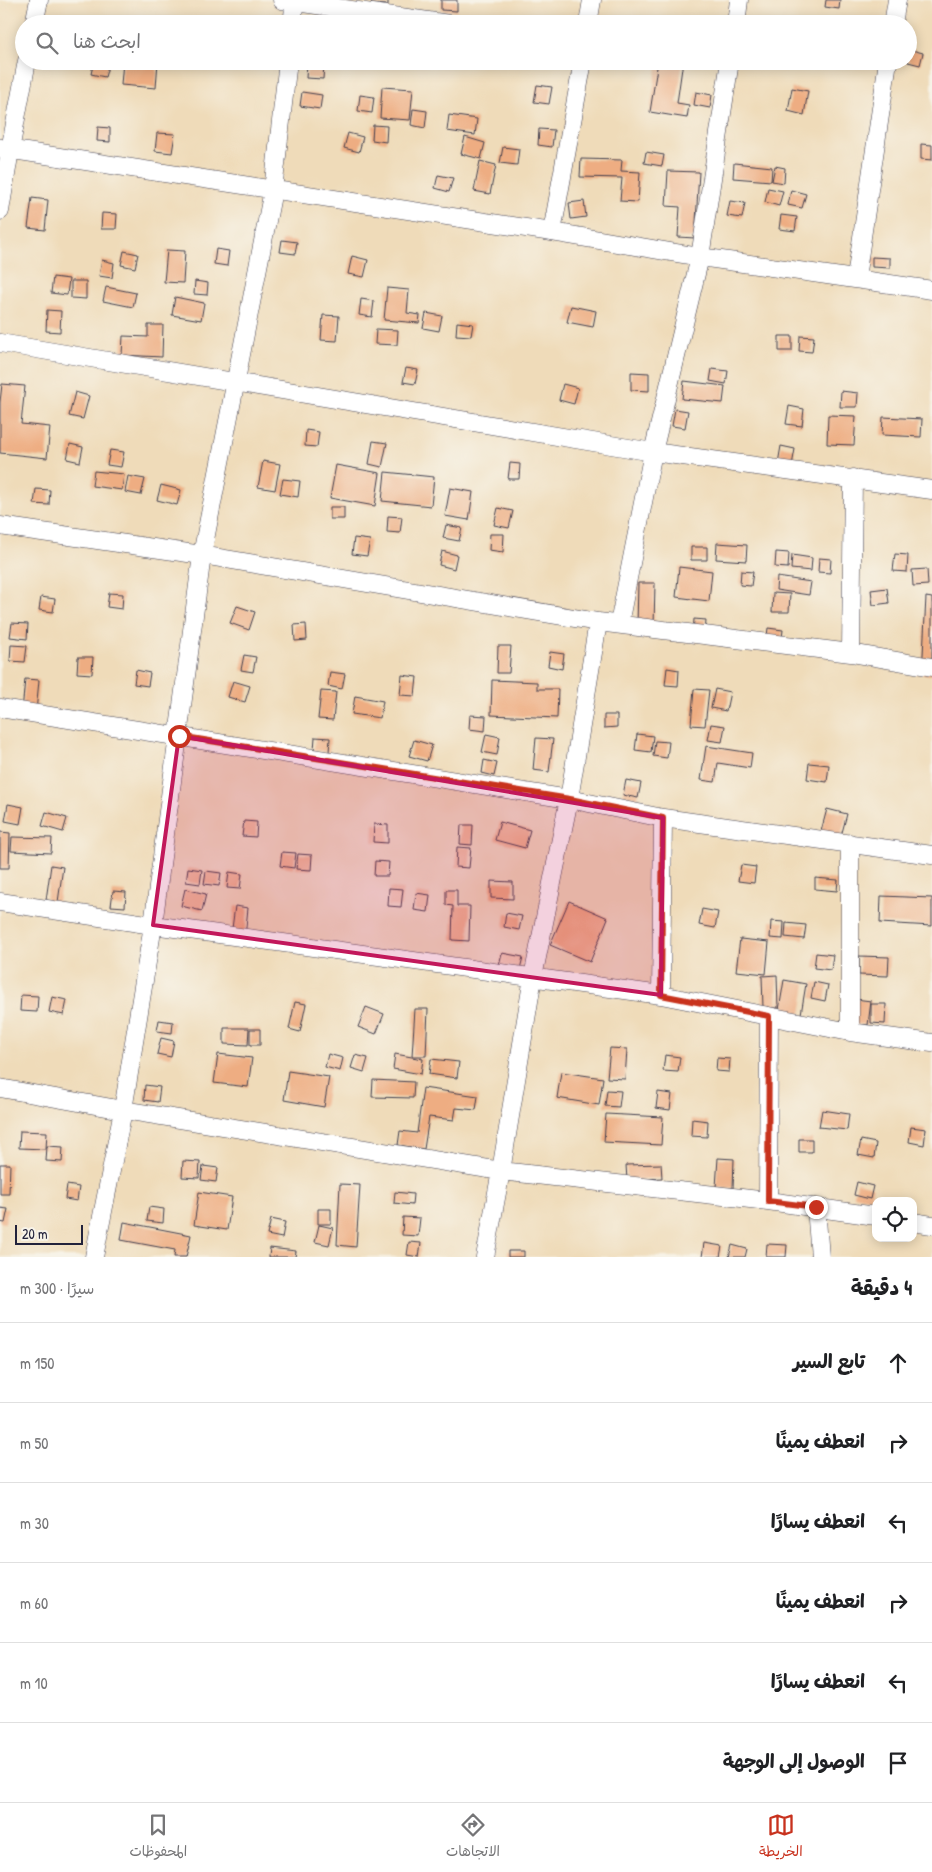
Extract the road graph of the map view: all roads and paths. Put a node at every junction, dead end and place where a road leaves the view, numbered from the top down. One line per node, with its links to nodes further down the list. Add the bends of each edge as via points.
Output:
1 (39, 0): 6 (street)
2 (592, 0): 9 (street)
3 (739, 0): 10 (street)
4 (897, 0): 11 (street)
5 (291, 1): 7 (street); 8 (street)
6 (36, 15)
7 (292, 15)
8 (387, 15)
9 (590, 15)
10 (737, 15)
11 (894, 15)
12 (25, 70): 17 (street)
13 (287, 70): 18 (street)
14 (580, 70): 20 (street)
15 (729, 70): 21 (street)
16 (887, 70): 22 (street)
17 (5, 149): 18 (street); 19 (street)
18 (273, 190): 20 (street); 25 (street)
19 (0, 211)
20 (552, 232): 21 (street)
21 (700, 257): 22 (street); 26 (street)
22 (856, 278): 23 (street)
23 (932, 290)
24 (0, 343): 25 (street)
25 (236, 382): 26 (street); 30 (street)
26 (653, 452): 27 (street); 32 (street)
27 (853, 478): 28 (street); 33 (street)
28 (932, 490)
29 (0, 526): 30 (street)
30 (202, 554): 31 (street); 36 (street)
31 (598, 622): 32 (street); 37 (street)
32 (619, 624): 33 (street)
33 (851, 653): 34 (street)
34 (932, 667)
35 (0, 708): 36 (street)
36 (179, 736): 37 (street); 42 (street)
37 (570, 799): 38 (street); 43 (street)
38 (663, 818): 39 (street); 44 (street)
39 (850, 844): 40 (street); 46 (street)
40 (932, 855)
41 (0, 902): 42 (street)
42 (153, 925): 43 (street); 49 (street)
43 (533, 977): 44 (street); 50 (street)
44 (661, 995): 45 (street)
45 (769, 1016): 46 (street); 51 (street)
46 (850, 1032): 47 (street)
47 (932, 1043)
48 (0, 1088): 49 (street)
49 (123, 1110): 50 (street); 56 (street)
50 (501, 1171): 51 (street); 57 (street)
51 (768, 1201): 52 (street)
52 (816, 1207): 53 (street); 58 (street)
53 (872, 1215)
54 (917, 1223): 55 (street)
55 (932, 1225)
56 (94, 1257)
57 (485, 1257)
58 (820, 1257)

